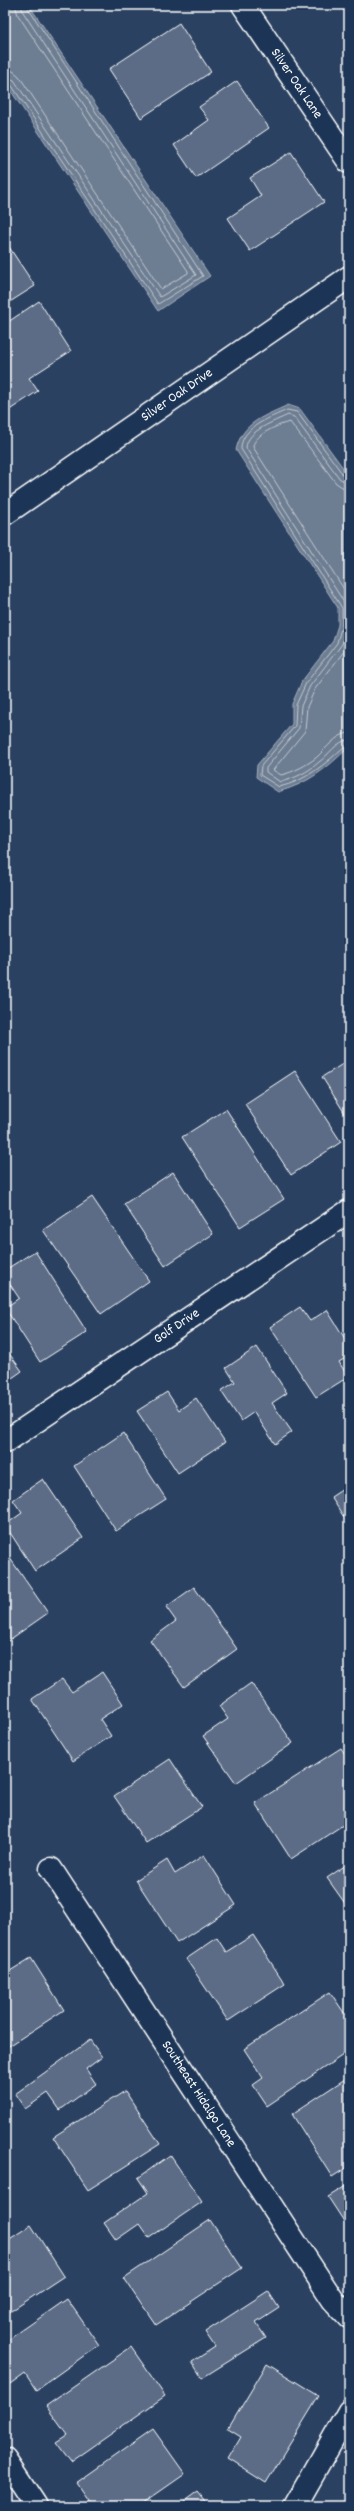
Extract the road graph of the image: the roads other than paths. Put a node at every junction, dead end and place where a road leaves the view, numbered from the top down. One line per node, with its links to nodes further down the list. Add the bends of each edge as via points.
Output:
1 (243, 5): 2 (street, Silver Oak Lane)
2 (349, 162)
3 (349, 277): 4 (street, Silver Oak Drive)
4 (5, 514)
5 (349, 1211): 6 (street, Golf Drive)
6 (5, 1442)
7 (51, 1869): 8 (street, Southeast Hidalgo Lane, via 329,2293)
8 (349, 2317)
9 (349, 2410): 12 (street)
10 (5, 2459): 11 (street)
11 (36, 2506)
12 (295, 2506)

